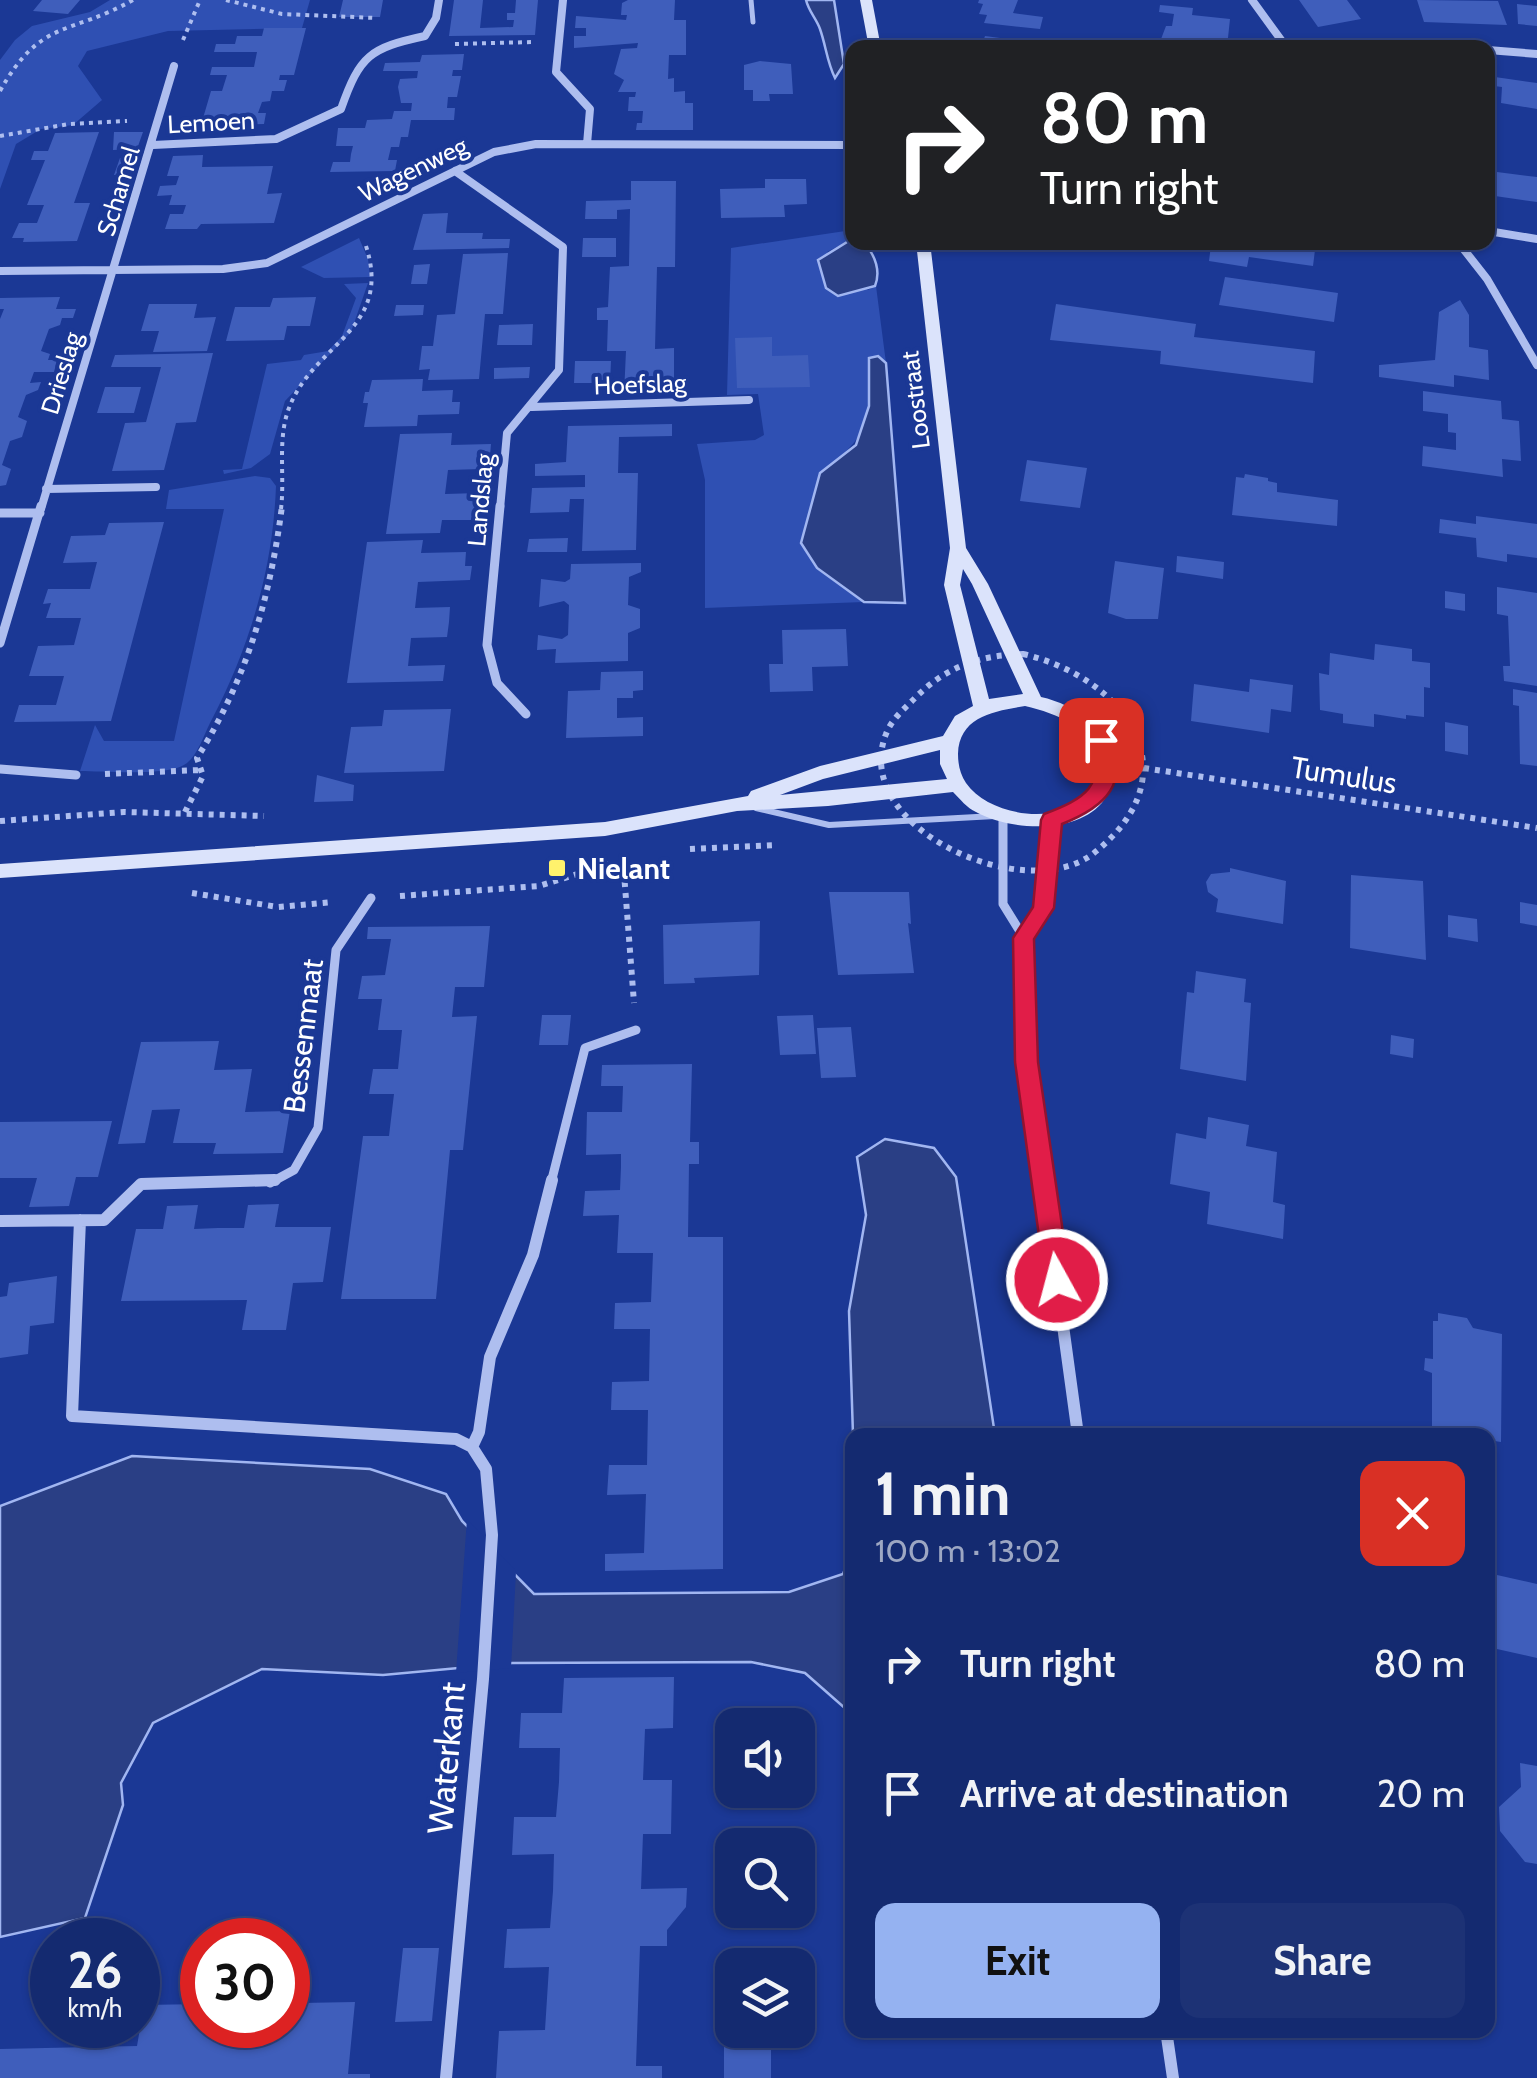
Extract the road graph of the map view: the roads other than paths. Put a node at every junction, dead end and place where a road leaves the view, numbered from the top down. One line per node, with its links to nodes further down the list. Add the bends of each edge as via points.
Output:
1 (439, 0): 12 (street, Lemoen, via 425,36 361,57 341,109 276,139)
2 (563, 0): 13 (street, via 556,72 590,109)
3 (752, 0): 6 (lane)
4 (866, 0): 7 (street)
5 (1252, 0): 8 (street)
6 (753, 22)
7 (874, 40)
8 (1281, 40)
9 (1495, 51): 10 (street)
10 (1537, 54)
11 (174, 66): 12 (street, Schamel)
12 (153, 144): 20 (street, Schamel)
13 (587, 144): 14 (street, Wagenweg); 15 (street, Wagenweg, via 494,152)
14 (845, 146)
15 (455, 171): 20 (street, Wagenweg, via 268,263 222,270); 24 (street, Landslag, via 563,246 559,370)
16 (1495, 232): 17 (street)
17 (1537, 238)
18 (922, 250): 29 (street, Loostraat)
19 (1464, 250): 22 (street)
20 (114, 269): 21 (street, Wagenweg); 26 (street, Drieslag)
21 (0, 271)
22 (1537, 366)
23 (749, 400): 24 (street, Hoefslag)
24 (532, 407): 33 (street, Landslag, via 507,434 487,644 496,683)
25 (156, 486): 26 (street)
26 (46, 489): 28 (street, Drieslag)
27 (0, 513): 28 (street)
28 (40, 513): 30 (street, Drieslag)
29 (958, 548): 31 (street, Loostraat); 32 (street, Loostraat, via 952,586)
30 (0, 642)
31 (1034, 700): 32 (street); 40 (street, via 1084,721 1108,761 1097,795)
32 (982, 707): 34 (street, via 956,726)
33 (526, 714)
34 (948, 742): 37 (street, via 946,764); 38 (street, via 820,772)
35 (0, 769): 36 (street)
36 (76, 775)
37 (956, 785): 38 (street); 39 (street)
38 (737, 804): 39 (lane, via 829,825); 41 (street, via 606,829)
39 (1002, 816): 40 (street); 43 (street, via 1004,904)
40 (1052, 820): 43 (street, via 1044,908)
41 (0, 871)
42 (370, 898): 45 (street, Bessenmaat, via 336,950 318,1128 294,1170 270,1183 141,1184 104,1220)
43 (1024, 938): 47 (street, via 1026,1062)
44 (636, 1030): 48 (street, via 586,1048 533,1254 490,1357)
45 (80, 1220): 46 (street, Bessenmaat); 48 (street, via 72,1416 456,1439)
46 (0, 1221)
47 (1077, 1428)
48 (472, 1447): 50 (street, Waterkant, via 486,1469 492,1535)
49 (1167, 2038): 51 (street)
50 (446, 2078)
51 (1173, 2078)

